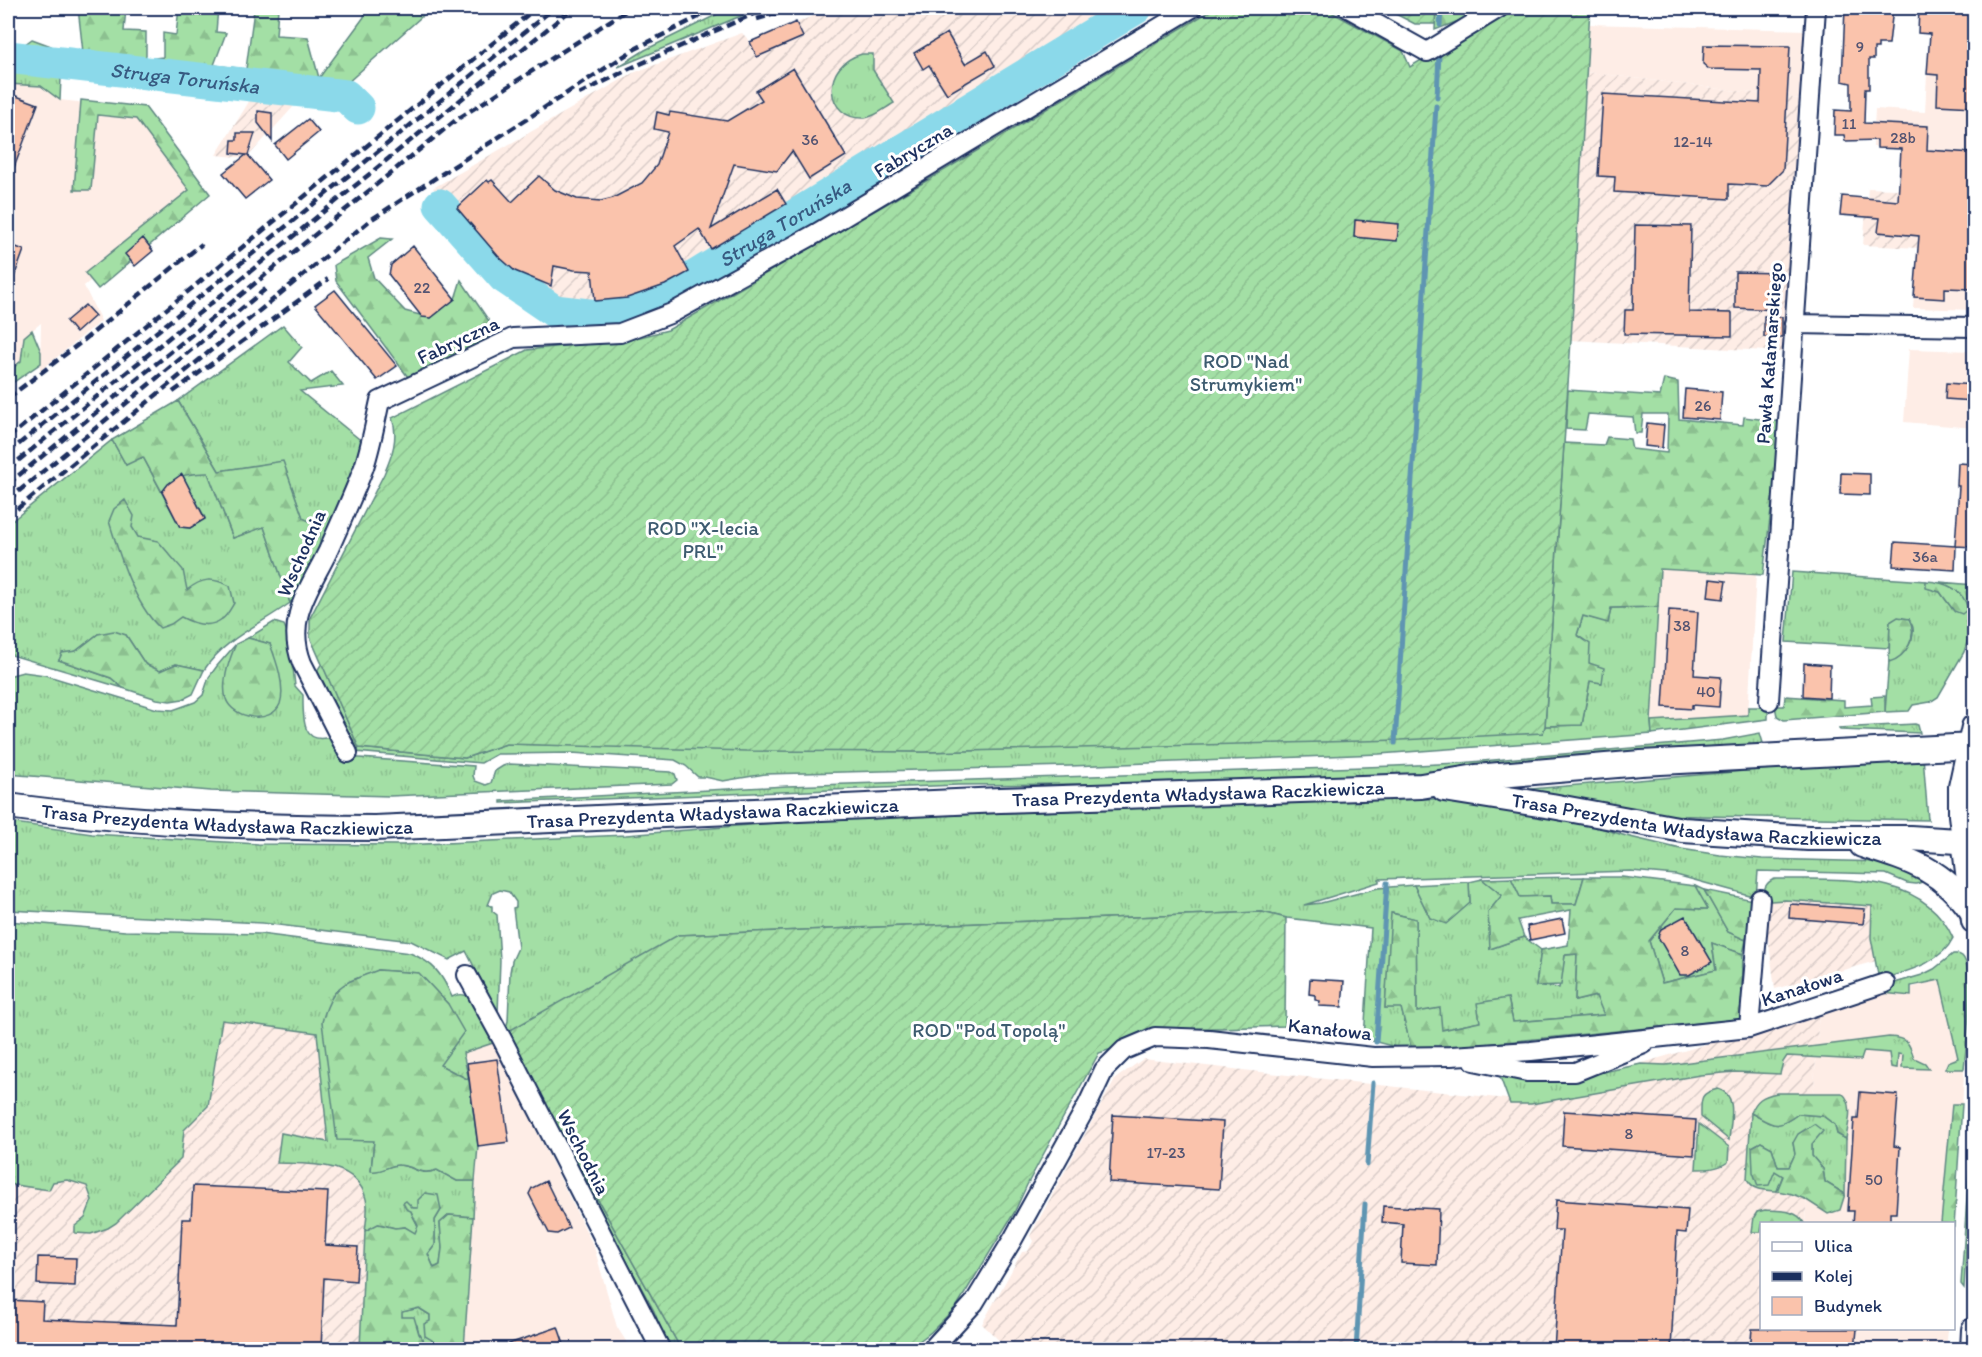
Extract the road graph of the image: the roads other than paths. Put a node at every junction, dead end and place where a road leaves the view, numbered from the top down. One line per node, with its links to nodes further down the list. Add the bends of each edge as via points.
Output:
1 (1192, 8): 7 (street, Fabryczna, via 827,227 672,314 620,333 513,338)
2 (1348, 8): 3 (street, via 1427,52)
3 (1499, 8)
4 (1816, 8): 5 (street, Pawła Kałamarskiego)
5 (1794, 324): 6 (street); 8 (street, Pawła Kałamarskiego)
6 (1974, 327)
7 (380, 401): 10 (street, Wschodnia, via 364,466 303,600 296,627 298,654)
8 (1769, 701)
9 (1973, 740): 11 (main road, Trasa Prezydenta Władysława Raczkiewicza, via 1641,763 1476,777); 14 (main road, via 1961,787 1961,815)
10 (348, 753)
11 (1421, 786): 12 (main road, Trasa Prezydenta Władysława Raczkiewicza, via 375,828 152,821); 13 (main road, Trasa Prezydenta Władysława Raczkiewicza, via 1683,830)
12 (8, 806)
13 (1836, 838): 14 (main road, Trasa Prezydenta Władysława Raczkiewicza); 16 (main road, via 1911,861 1937,875 1963,898)
14 (1969, 842): 16 (main road)
15 (1760, 899): 19 (street)
16 (1974, 917)
17 (466, 975): 23 (street, Wschodnia)
18 (1885, 983): 19 (street, Kanałowa)
19 (1749, 1029): 20 (street, Kanałowa)
20 (1660, 1037): 21 (street, Kanałowa); 21 (street, via 1575,1072 1527,1072)
21 (1451, 1056): 24 (street, Kanałowa, via 1373,1057 1155,1037 1124,1050 1104,1070 974,1303)
22 (1974, 1330): 25 (main road)
23 (661, 1350)
24 (931, 1350)
25 (1973, 1350)

